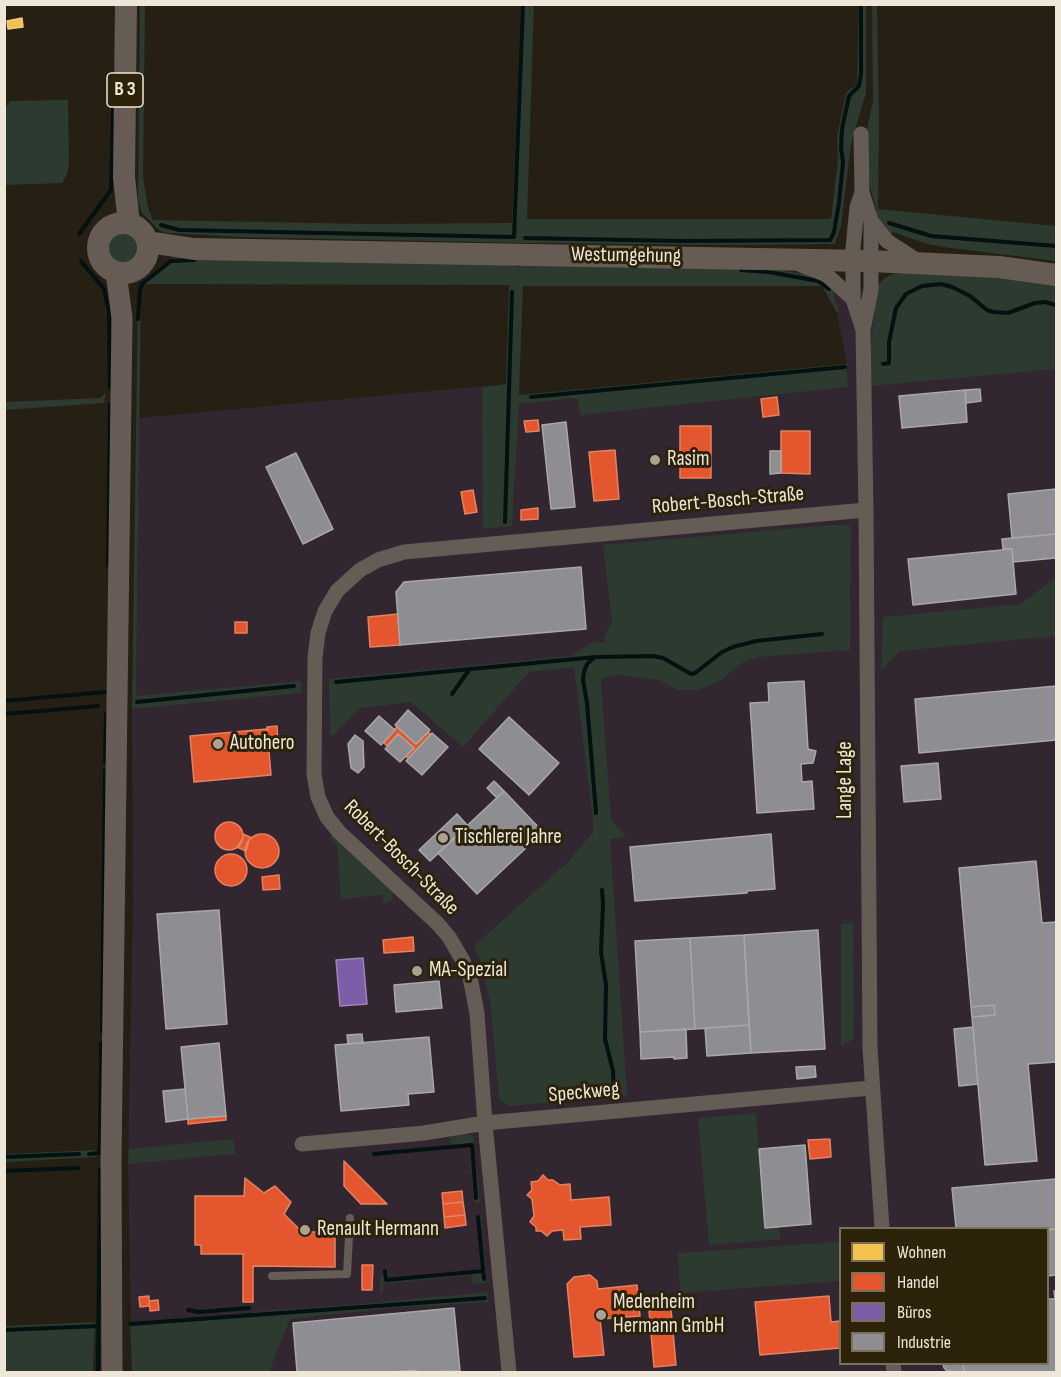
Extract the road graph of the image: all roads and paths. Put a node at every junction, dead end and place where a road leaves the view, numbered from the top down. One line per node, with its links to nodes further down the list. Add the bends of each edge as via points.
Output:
1 (126, 4): 5 (main road, B 3)
2 (861, 134): 3 (street)
3 (862, 192): 4 (street); 8 (street, via 853,248)
4 (871, 221): 8 (street); 9 (street, via 887,241)
5 (123, 224): 6 (main road, via 141,230); 10 (main road, via 108,228 98,248 103,263)
6 (147, 249): 7 (main road, Westumgehung); 10 (main road, via 140,266)
7 (787, 259): 8 (main road, Westumgehung); 12 (street, Lange Lage, via 827,275)
8 (862, 261): 9 (main road, Westumgehung); 12 (street, Lange Lage); 13 (street, Lange Lage, via 871,290)
9 (920, 263): 11 (main road, Westumgehung)
10 (123, 272): 21 (main road, via 111,1161)
11 (1056, 275)
12 (853, 299): 13 (street, Lange Lage)
13 (863, 330): 14 (street, Lange Lage)
14 (866, 510): 15 (street, Lange Lage); 16 (street, Robert-Bosch-Straße, via 404,552 360,570 331,601 318,633 315,658 314,774 318,797 336,828 438,924 462,959 477,1013)
15 (871, 1088): 16 (street, Speckweg); 19 (street, Lange Lage)
16 (485, 1123): 17 (street, Speckweg); 22 (street, Robert-Bosch-Straße)
17 (302, 1144)
18 (350, 1218): 20 (lane, via 347,1274)
19 (882, 1227)
20 (272, 1276)
21 (112, 1372)
22 (509, 1372)

